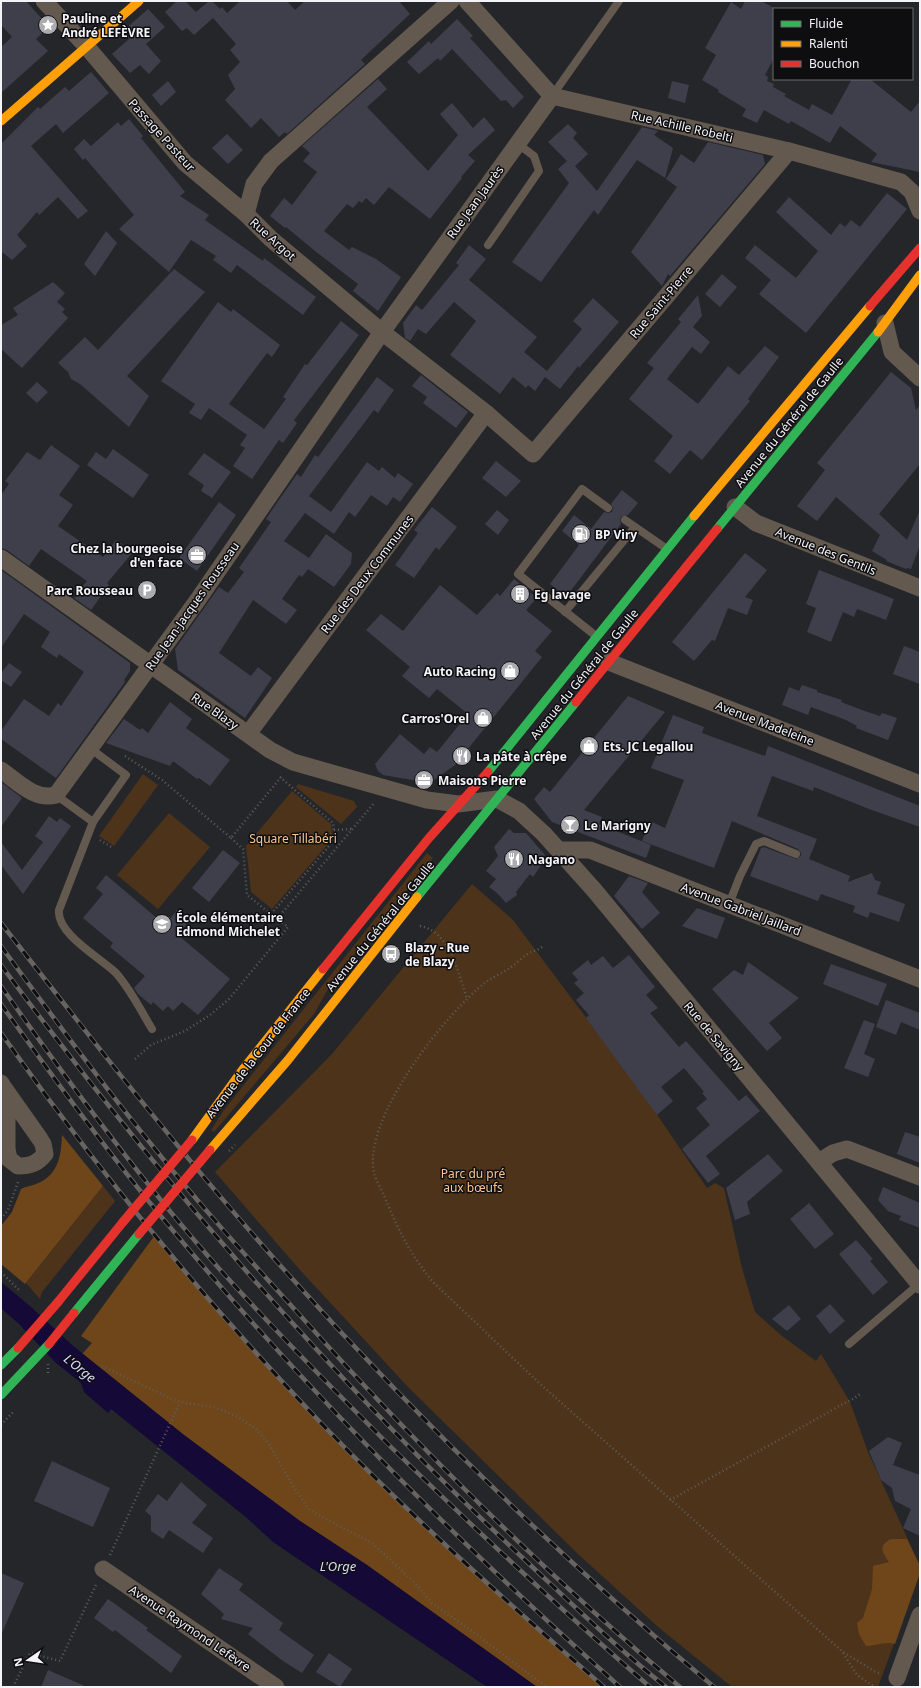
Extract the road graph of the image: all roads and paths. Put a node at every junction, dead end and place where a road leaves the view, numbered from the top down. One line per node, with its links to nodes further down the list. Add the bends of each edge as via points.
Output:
1 (44, 1): 6 (street, Passage Pasteur)
2 (139, 1): 6 (main road)
3 (451, 1): 12 (street, Rue Argot, via 271,161 254,184)
4 (467, 1): 7 (street)
5 (619, 1): 7 (lane, Rue Jean Jaurès)
6 (87, 47): 8 (main road); 12 (street, Passage Pasteur, via 185,163)
7 (552, 96): 9 (street, Rue Jean Jaurès); 10 (street, Rue Achille Robelti)
8 (1, 121)
9 (518, 144): 13 (lane, via 534,156 539,171); 18 (street, Rue Jean Jaurès)
10 (789, 151): 11 (street, Rue Achille Robelti, via 901,182 912,192); 22 (street, Rue Saint-Pierre)
11 (920, 211)
12 (246, 214): 18 (street, Rue Argot, via 271,239)
13 (488, 245)
14 (918, 245): 27 (main road, Avenue du Général de Gaulle)
15 (920, 276): 17 (main road, Avenue du Général de Gaulle)
16 (920, 288): 17 (main road, Avenue du Général de Gaulle)
17 (885, 324): 19 (street, via 892,352); 23 (main road, Avenue du Général de Gaulle)
18 (382, 332): 20 (street, Rue Jean Jaurès); 21 (street, Rue Argot)
19 (920, 378)
20 (333, 404): 34 (street, Rue Jean-Jacques Rousseau)
21 (486, 413): 22 (street, Rue Argot); 35 (street, Rue des Deux Communes)
22 (533, 454)
23 (736, 507): 29 (street, Avenue des Gentils, via 756,524); 33 (main road, Avenue du Général de Gaulle)
24 (608, 508): 30 (lane, via 582,489 518,574)
25 (625, 520): 26 (lane)
26 (636, 527): 27 (lane); 30 (lane)
27 (667, 549): 31 (main road, Avenue du Général de Gaulle)
28 (1, 558): 34 (street, Rue Blazy)
29 (920, 588)
30 (565, 612): 32 (lane)
31 (610, 621): 32 (main road, Avenue de la Cour de France)
32 (597, 637): 44 (main road, Avenue de la Cour de France, via 494,764)
33 (609, 662): 40 (street, Avenue Madeleine); 43 (main road, Avenue du Général de Gaulle)
34 (151, 665): 35 (street, Rue Blazy); 36 (street, Rue Jean-Jacques Rousseau)
35 (248, 734): 37 (street, Rue Blazy)
36 (93, 745): 42 (street, Rue Jean-Jacques Rousseau); 45 (lane, via 126,775); 48 (path, via 124,755 162,780)
37 (293, 762): 39 (path); 41 (street, Rue Blazy)
38 (1, 770): 42 (street, via 39,796)
39 (280, 778): 47 (path, via 333,822); 48 (path)
40 (920, 784)
41 (384, 789): 44 (street, Rue Blazy, via 427,800); 46 (path)
42 (50, 796): 45 (lane)
43 (497, 799): 44 (street); 49 (street, Rue de Savigny, via 519,811); 72 (main road, Avenue du Général de Gaulle, bridge, via 256,1100 229,1126 31,1364)
44 (458, 804): 69 (main road, Avenue de la Cour de France, bridge, via 244,1068 192,1140 58,1302)
45 (93, 822): 58 (lane, via 58,917 67,932 124,983)
46 (352, 829): 47 (path); 53 (path)
47 (334, 830): 52 (path, via 335,839)
48 (231, 838): 52 (path, via 243,849 247,895)
49 (559, 850): 51 (street, Avenue Gabriel Jaillard, via 590,850); 61 (street, Rue de Savigny)
50 (796, 854): 51 (lane, via 764,841 756,844)
51 (729, 904): 56 (street, Avenue Gabriel Jaillard)
52 (271, 914): 53 (path)
53 (277, 919): 59 (path, via 288,927 229,999 185,1031 151,1044)
54 (420, 926): 57 (path, via 437,933 451,954)
55 (542, 947): 57 (path, via 530,952 510,968 487,981)
56 (920, 979)
57 (467, 999): 75 (path, via 429,1043 398,1088 374,1147 374,1173 404,1242 433,1282 539,1383)
58 (152, 1030)
59 (135, 1059)
60 (3, 1085): 62 (street, via 9,1159 18,1166); 62 (street, via 45,1149 38,1162)
61 (819, 1162): 63 (street, via 833,1152 847,1149); 66 (street, Rue de Savigny)
62 (26, 1166): 64 (path, via 8,1210)
63 (920, 1177)
64 (1, 1219)
65 (1, 1272): 67 (path)
66 (919, 1284): 68 (lane)
67 (19, 1290)
68 (849, 1344)
69 (1, 1365)
70 (102, 1366): 73 (path)
71 (860, 1394): 75 (path, via 850,1402)
72 (1, 1395)
73 (180, 1402): 74 (path); 83 (path, via 214,1407 236,1416 255,1428 269,1444 308,1508 372,1543 414,1582 432,1604)
74 (155, 1454)
75 (670, 1500): 78 (path)
76 (103, 1569): 82 (street, Avenue Raymond Lefèvre)
77 (920, 1615): 80 (street)
78 (843, 1652): 80 (path, via 874,1671); 84 (path, via 857,1675)
79 (60, 1661): 81 (path, via 30,1653)
80 (897, 1678)
81 (13, 1687)
82 (276, 1687)
83 (546, 1687)
84 (875, 1687)

